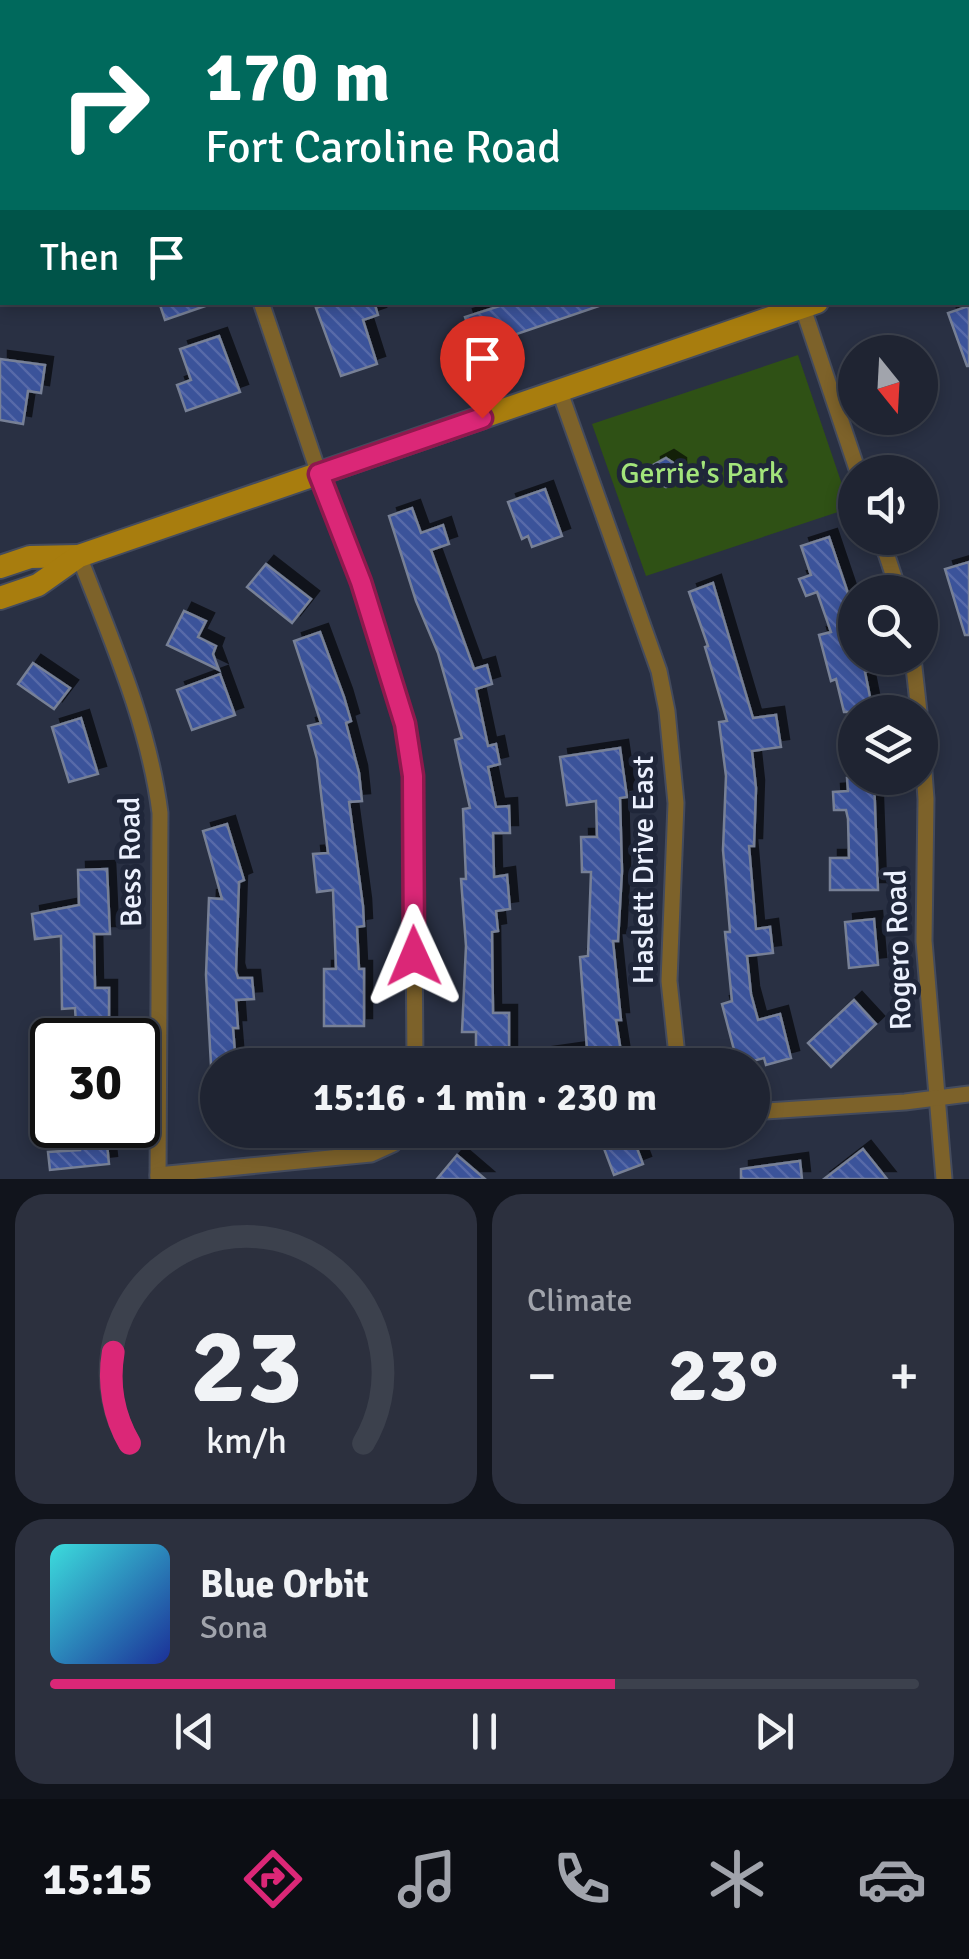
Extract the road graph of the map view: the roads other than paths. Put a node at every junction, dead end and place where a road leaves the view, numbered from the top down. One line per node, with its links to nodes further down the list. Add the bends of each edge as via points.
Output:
1 (262, 305): 6 (street)
2 (804, 305): 4 (street)
3 (807, 305): 5 (street)
4 (560, 392): 6 (street); 12 (street, Haslett Drive East, via 659,671 667,711 676,803 669,981)
5 (853, 455)
6 (319, 474): 7 (street); 11 (street, via 361,582 411,756)
7 (79, 556): 8 (street, via 30,556); 9 (street, via 38,586); 17 (street, Bess Road, via 121,666 160,813)
8 (0, 567)
9 (0, 598)
10 (926, 795): 14 (street, Rogero Road, via 924,941)
11 (415, 1048)
12 (676, 1048)
13 (969, 1094): 14 (street)
14 (936, 1098): 15 (street); 18 (street, Rogero Road)
15 (770, 1111)
16 (385, 1148): 17 (street)
17 (158, 1177)
18 (944, 1179)

